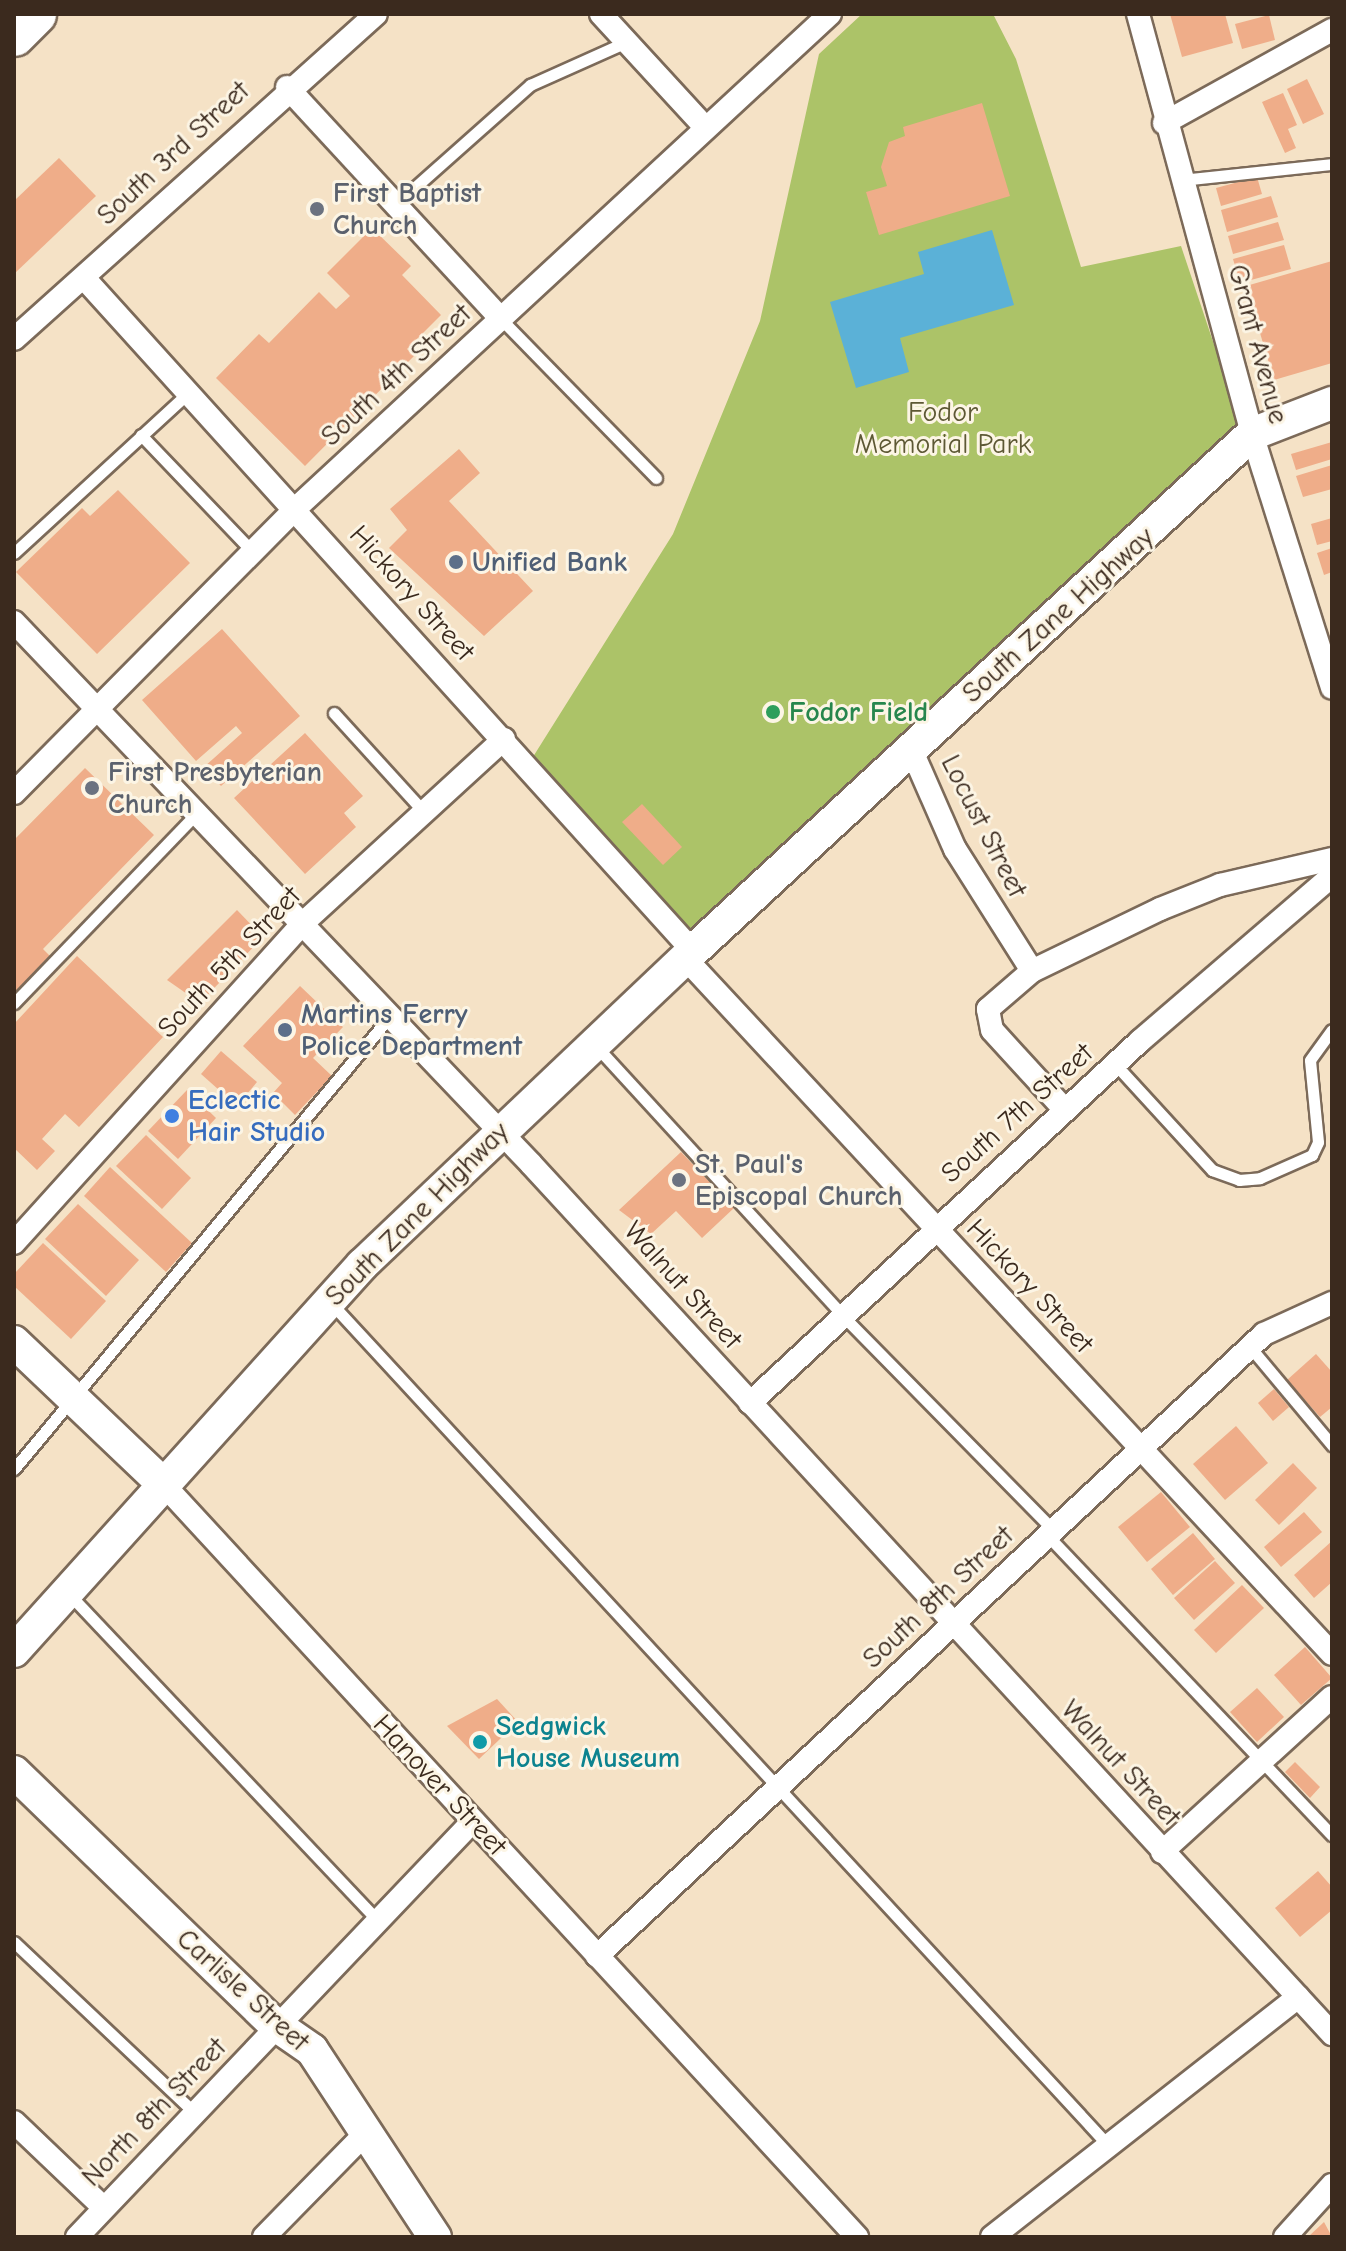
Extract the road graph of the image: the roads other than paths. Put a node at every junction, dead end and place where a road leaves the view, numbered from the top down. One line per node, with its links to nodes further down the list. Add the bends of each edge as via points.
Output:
1 (35, 14): 7 (highway)
2 (376, 14): 9 (street, South 3rd Street)
3 (601, 14): 8 (street)
4 (830, 14): 11 (street, South 4th Street)
5 (1138, 14): 10 (street, Grant Avenue)
6 (1332, 30): 10 (street)
7 (14, 35)
8 (626, 42): 11 (street); 14 (lane, via 530,85)
9 (287, 87): 14 (street); 15 (street, South 3rd Street)
10 (1164, 123): 13 (street, Grant Avenue)
11 (705, 127): 16 (street, South 4th Street)
12 (1332, 164): 13 (lane)
13 (1181, 180): 20 (street, Grant Avenue)
14 (395, 205): 16 (street)
15 (84, 278): 17 (street, South 3rd Street); 18 (street, Hickory Street)
16 (501, 319): 22 (lane); 23 (street, South 4th Street)
17 (14, 339)
18 (186, 395): 21 (lane); 23 (street, Hickory Street)
19 (1332, 403): 20 (street, South Zane Highway)
20 (1252, 434): 27 (street, Grant Avenue); 31 (street, South Zane Highway)
21 (141, 435): 24 (lane); 25 (lane)
22 (656, 478)
23 (295, 509): 24 (street, South 4th Street); 30 (street, Hickory Street)
24 (253, 552): 28 (street, South 4th Street)
25 (14, 553)
26 (14, 622): 28 (street, Walnut Street)
27 (1332, 688)
28 (94, 710): 32 (street, South 4th Street); 34 (street, Walnut Street)
29 (334, 713): 33 (lane)
30 (504, 739): 33 (street, South 5th Street); 38 (street, Hickory Street)
31 (911, 749): 38 (street, South Zane Highway); 39 (street, Locust Street, via 955,849)
32 (14, 793)
33 (424, 812): 37 (street, South 5th Street)
34 (196, 814): 37 (street, Walnut Street); 40 (lane)
35 (1332, 859): 39 (street, via 1220,885)
36 (1332, 876): 44 (street, South 7th Street)
37 (302, 924): 41 (street, Walnut Street); 48 (street, South 5th Street)
38 (689, 954): 43 (street, South Zane Highway); 47 (street, Hickory Street)
39 (1032, 971): 45 (street, via 986,1016)
40 (14, 1003)
41 (391, 1015): 46 (street, Walnut Street); 54 (lane)
42 (1332, 1030): 44 (lane, via 1310,1060 1318,1142 1312,1155 1260,1178 1239,1180 1212,1170)
43 (594, 1043): 46 (street, South Zane Highway); 51 (lane)
44 (1115, 1064): 45 (street, South 7th Street)
45 (1065, 1110): 47 (street, South 7th Street)
46 (500, 1131): 49 (street, South Zane Highway); 55 (street, Walnut Street)
47 (935, 1228): 51 (street, South 7th Street); 57 (street, Hickory Street)
48 (14, 1243)
49 (329, 1300): 59 (street, South Zane Highway); 68 (lane)
50 (1332, 1303): 53 (street, South 8th Street, via 1292,1315)
51 (843, 1316): 55 (street, South 7th Street); 60 (lane)
52 (14, 1342): 54 (street, Hanover Street)
53 (1250, 1347): 56 (lane); 57 (street, South 8th Street)
54 (75, 1394): 58 (lane); 59 (street, Hanover Street)
55 (750, 1403): 62 (street, Walnut Street)
56 (1332, 1445)
57 (1139, 1451): 60 (street, South 8th Street); 64 (street, Hickory Street)
58 (14, 1469)
59 (164, 1485): 61 (street, South Zane Highway); 69 (street, Hanover Street)
60 (1051, 1534): 62 (street, South 8th Street); 66 (lane)
61 (66, 1591): 63 (street, South Zane Highway); 72 (lane)
62 (952, 1623): 68 (street, South 8th Street); 71 (street, Walnut Street)
63 (14, 1651)
64 (1332, 1654)
65 (1332, 1697): 66 (street)
66 (1257, 1761): 70 (lane); 71 (street)
67 (14, 1772): 77 (street, Carlisle Street)
68 (776, 1787): 74 (street, South 8th Street); 81 (lane)
69 (473, 1821): 72 (street, North 8th Street); 74 (street, Hanover Street)
70 (1332, 1835)
71 (1162, 1852): 75 (street, Walnut Street)
72 (379, 1922): 77 (street, North 8th Street)
73 (14, 1942): 78 (lane)
74 (597, 1956): 87 (street, Hanover Street)
75 (1298, 1997): 76 (street, Walnut Street); 81 (street)
76 (1328, 2022)
77 (273, 2023): 78 (street, North 8th Street); 80 (street, Carlisle Street, via 312,2050)
78 (196, 2114): 83 (street, North 8th Street)
79 (14, 2122): 83 (street)
80 (367, 2132): 85 (street); 86 (street, Carlisle Street)
81 (1108, 2145): 88 (street)
82 (1332, 2185): 89 (street)
83 (104, 2208): 84 (street, North 8th Street)
84 (77, 2237)
85 (264, 2237)
86 (435, 2237)
87 (857, 2237)
88 (992, 2237)
89 (1285, 2237)

